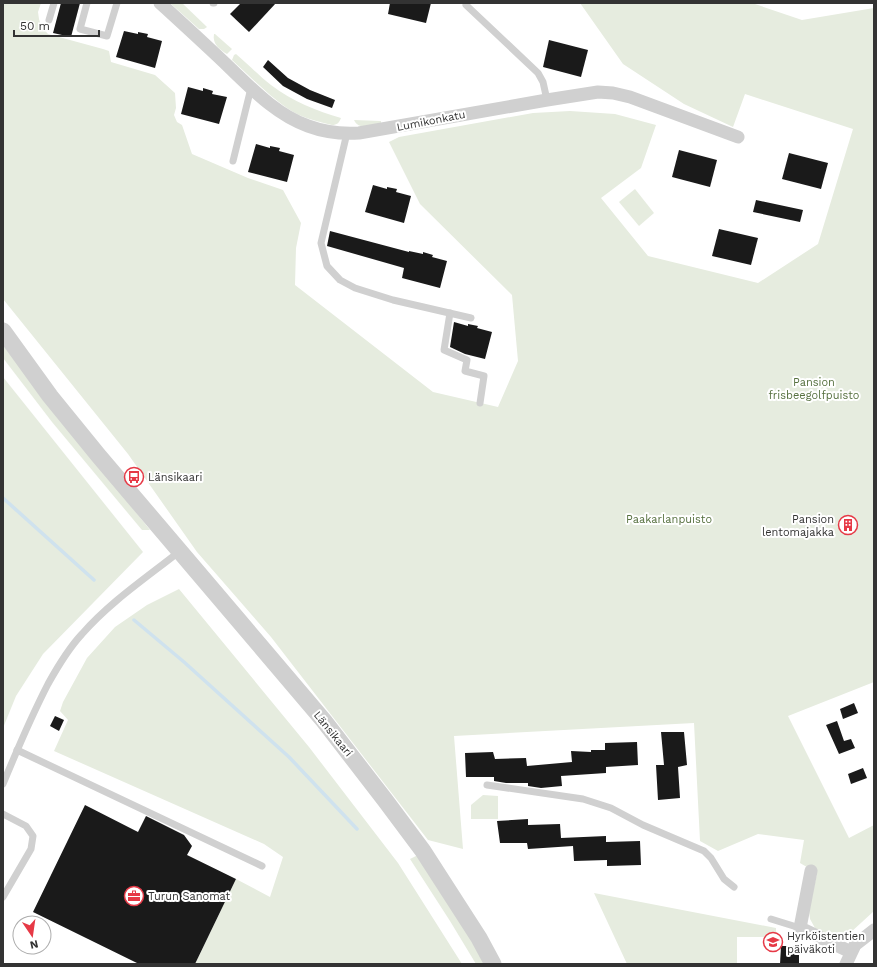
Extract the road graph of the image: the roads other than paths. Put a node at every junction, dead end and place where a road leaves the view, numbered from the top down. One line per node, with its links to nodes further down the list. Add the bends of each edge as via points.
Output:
1 (54, 3): 6 (lane)
2 (87, 3): 3 (lane, via 80,29 107,36)
3 (117, 3)
4 (160, 3): 7 (street, Lumikonkatu)
5 (466, 5): 8 (lane, via 538,73)
6 (49, 20)
7 (251, 88): 9 (street, Lumikonkatu, via 272,106 296,121 323,130); 11 (lane)
8 (547, 100): 9 (street, Lumikonkatu); 10 (street, Lumikonkatu, via 598,92 630,97)
9 (347, 134): 12 (lane, via 321,243 327,266 340,280 355,288)
10 (738, 137)
11 (233, 161)
12 (450, 313): 13 (lane); 15 (lane, via 444,350 466,360 465,371 484,376)
13 (471, 318)
14 (3, 331): 16 (street, Länsikaari, via 50,396)
15 (480, 403)
16 (180, 551): 17 (lane, via 119,598 82,634 63,658); 29 (street, Länsikaari, via 324,721 385,800 423,851)
17 (16, 750): 18 (lane); 21 (lane)
18 (3, 784)
19 (487, 785): 23 (lane, via 583,799 611,808 643,825 704,851 724,879)
20 (3, 814): 24 (lane, via 26,826 33,836 31,849)
21 (262, 866)
22 (811, 871): 26 (street)
23 (734, 888)
24 (3, 897)
25 (771, 919): 26 (lane)
26 (800, 928): 28 (street)
27 (874, 930): 28 (street, via 855,945)
28 (848, 958)
29 (493, 964)

